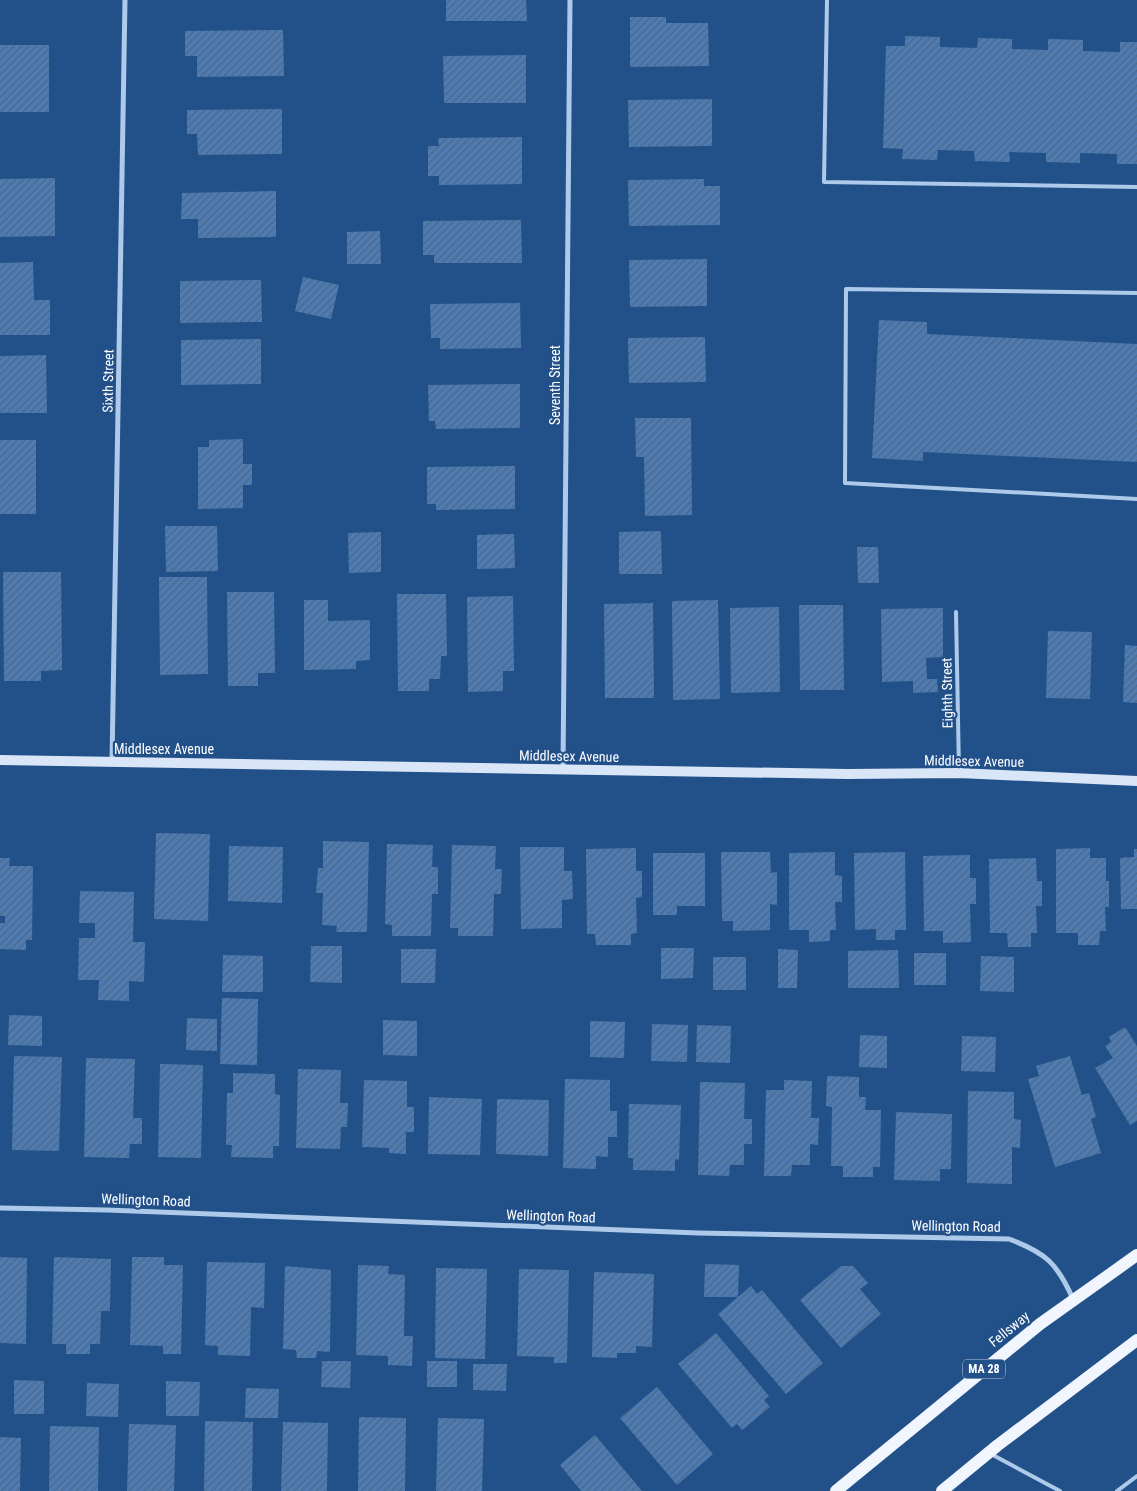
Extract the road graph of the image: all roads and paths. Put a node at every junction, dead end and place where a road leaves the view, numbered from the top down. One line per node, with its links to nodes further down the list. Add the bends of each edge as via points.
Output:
1 (125, 0): 9 (street, Sixth Street)
2 (570, 0): 10 (street, Seventh Street)
3 (827, 0): 4 (lane, via 824,182)
4 (1137, 187)
5 (1137, 293): 6 (lane, via 846,289 845,473 845,483)
6 (1137, 499)
7 (956, 612): 11 (lane, Eighth Street)
8 (0, 760): 9 (main road, Middlesex Avenue)
9 (112, 762): 10 (main road, Middlesex Avenue)
10 (563, 770): 11 (main road, Middlesex Avenue)
11 (959, 773): 12 (main road, Middlesex Avenue)
12 (1137, 781)
13 (0, 1208): 15 (street, Wellington Road, via 698,1233 1009,1238 1041,1253 1064,1280)
14 (1137, 1255): 15 (main road, Fellsway / MA 28)
15 (1073, 1299): 21 (main road, Fellsway / MA 28)
16 (1137, 1340): 17 (main road)
17 (989, 1453): 22 (main road); 23 (lane)
18 (1137, 1476): 19 (lane)
19 (1132, 1479): 20 (lane); 24 (lane)
20 (1137, 1485)
21 (836, 1491)
22 (942, 1491)
23 (1060, 1491)
24 (1118, 1491)

